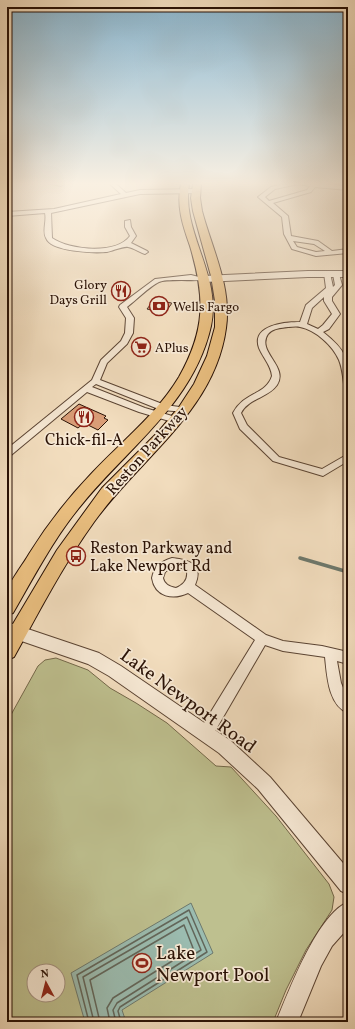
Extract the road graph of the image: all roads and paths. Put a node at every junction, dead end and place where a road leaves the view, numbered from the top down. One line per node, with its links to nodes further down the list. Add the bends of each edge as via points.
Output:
1 (48, 232): 7 (street, via 47,236 52,242 69,248 105,250)
2 (131, 232): 7 (street, via 133,236)
3 (190, 232): 14 (main road, Reston Parkway)
4 (203, 232): 13 (main road, Reston Parkway)
5 (287, 232): 6 (street)
6 (289, 238): 10 (street, via 316,242); 10 (street, via 294,248 316,254)
7 (127, 244): 9 (street)
8 (348, 251): 10 (street)
9 (145, 252)
10 (332, 253)
11 (332, 274): 12 (street); 13 (street); 15 (street, via 330,289 309,307); 16 (street, via 339,286 328,297 328,301 336,314 326,327)
12 (348, 274)
13 (218, 278): 14 (street); 20 (main road, Reston Parkway, via 222,311 218,341 204,378)
14 (204, 279): 17 (street, via 162,284 146,289 123,307 130,318 129,333 124,342 106,359); 20 (main road, Reston Parkway, via 207,299 206,324 198,351)
15 (303, 324): 16 (street); 22 (street, via 271,328 263,336 262,344 275,366 277,375 274,383 244,403 237,412 243,426 276,459 323,473)
16 (318, 332): 18 (street, via 324,335 344,360)
17 (95, 381): 19 (street); 20 (street)
18 (348, 384)
19 (86, 388): 20 (street); 21 (street)
20 (171, 414): 24 (main road, Reston Parkway, via 77,499 60,521); 25 (main road, Reston Parkway, via 155,445 120,478 86,521)
21 (7, 454)
22 (348, 458)
23 (188, 587): 26 (street)
24 (7, 607)
25 (12, 631): 27 (main road, Reston Parkway); 31 (street, Lake Newport Road, via 93,658)
26 (262, 638): 28 (street, via 283,646); 31 (street)
27 (7, 652)
28 (330, 653): 29 (street); 30 (street, via 332,674 341,701)
29 (348, 658)
30 (348, 707)
31 (206, 733): 32 (street, Lake Newport Road, via 264,783)
32 (348, 884)
33 (348, 912): 34 (street, via 325,939)
34 (287, 1022)

